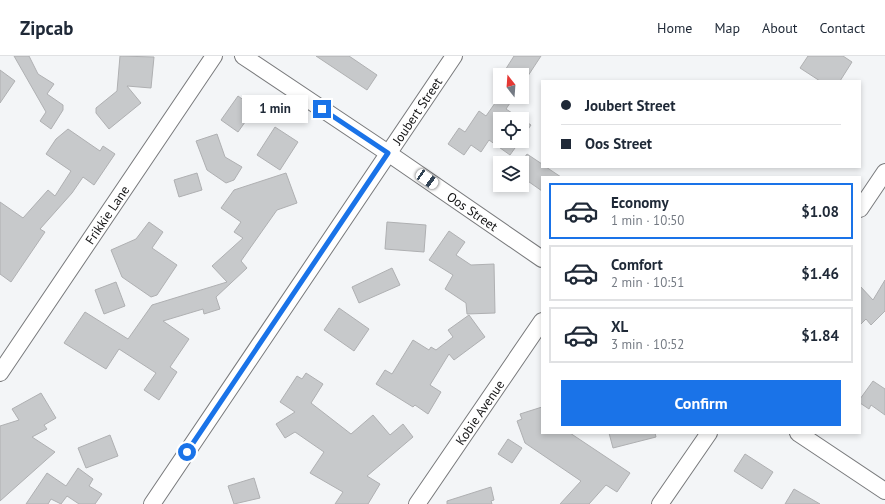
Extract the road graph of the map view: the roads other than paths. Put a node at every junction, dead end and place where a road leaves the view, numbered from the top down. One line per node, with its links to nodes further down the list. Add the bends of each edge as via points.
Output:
1 (214, 56): 9 (street, Frikkie Lane)
2 (243, 56): 4 (street, Oos Street)
3 (454, 56): 4 (street, Joubert Street)
4 (388, 153): 7 (street, Oos Street); 13 (street, Joubert Street)
5 (885, 172): 6 (street)
6 (861, 208)
7 (541, 258)
8 (541, 322): 14 (street, Kobie Avenue)
9 (0, 373)
10 (708, 434): 15 (street)
11 (800, 434): 12 (street)
12 (885, 491)
13 (152, 504)
14 (417, 504)
15 (660, 504)

